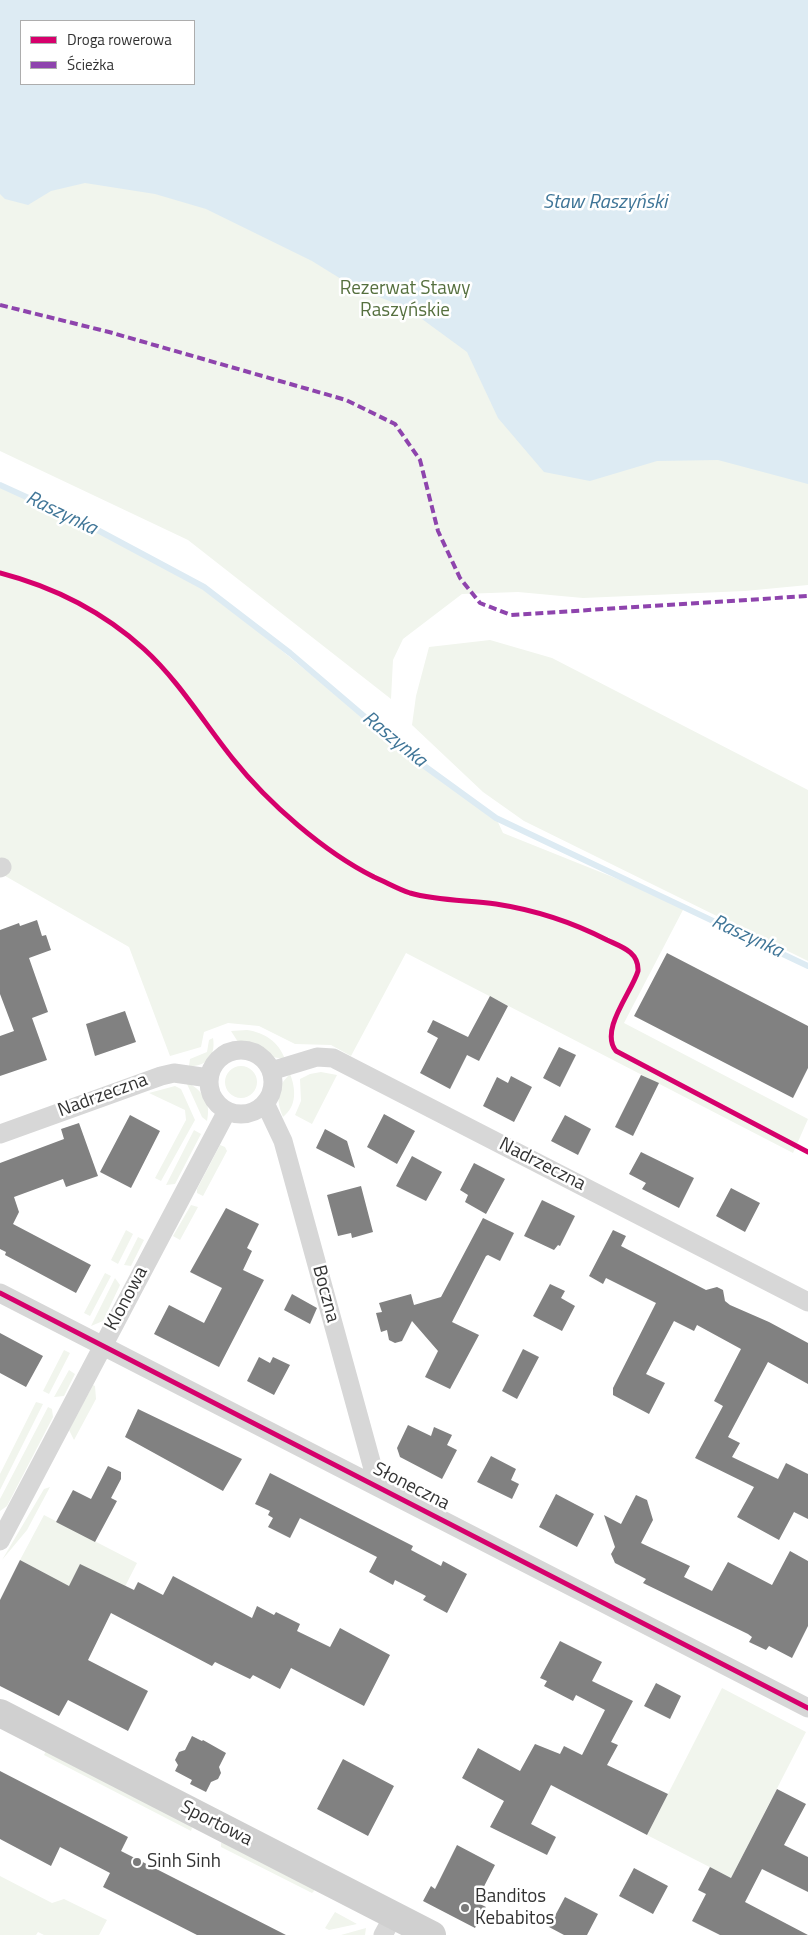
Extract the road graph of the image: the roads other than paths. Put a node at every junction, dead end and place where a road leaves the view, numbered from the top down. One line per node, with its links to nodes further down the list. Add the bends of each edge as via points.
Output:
1 (270, 1071): 2 (street, via 258,1055 238,1051 219,1059); 3 (street, via 272,1088); 7 (street, Nadrzeczna, via 317,1057 333,1058)
2 (209, 1078): 4 (street, via 212,1097); 5 (street, Nadrzeczna, via 174,1073 161,1076)
3 (265, 1103): 4 (street, via 247,1114); 9 (street, Boczna, via 283,1141)
4 (227, 1111): 8 (street, Klonowa)
5 (0, 1134)
6 (0, 1293): 8 (street, Słoneczna)
7 (808, 1302)
8 (102, 1345): 9 (street, Słoneczna); 10 (street, Klonowa)
9 (378, 1487): 11 (street, Słoneczna)
10 (0, 1541)
11 (808, 1708)
12 (0, 1713): 13 (street, Sportowa)
13 (388, 1925): 14 (street, Sportowa)
14 (432, 1935)

